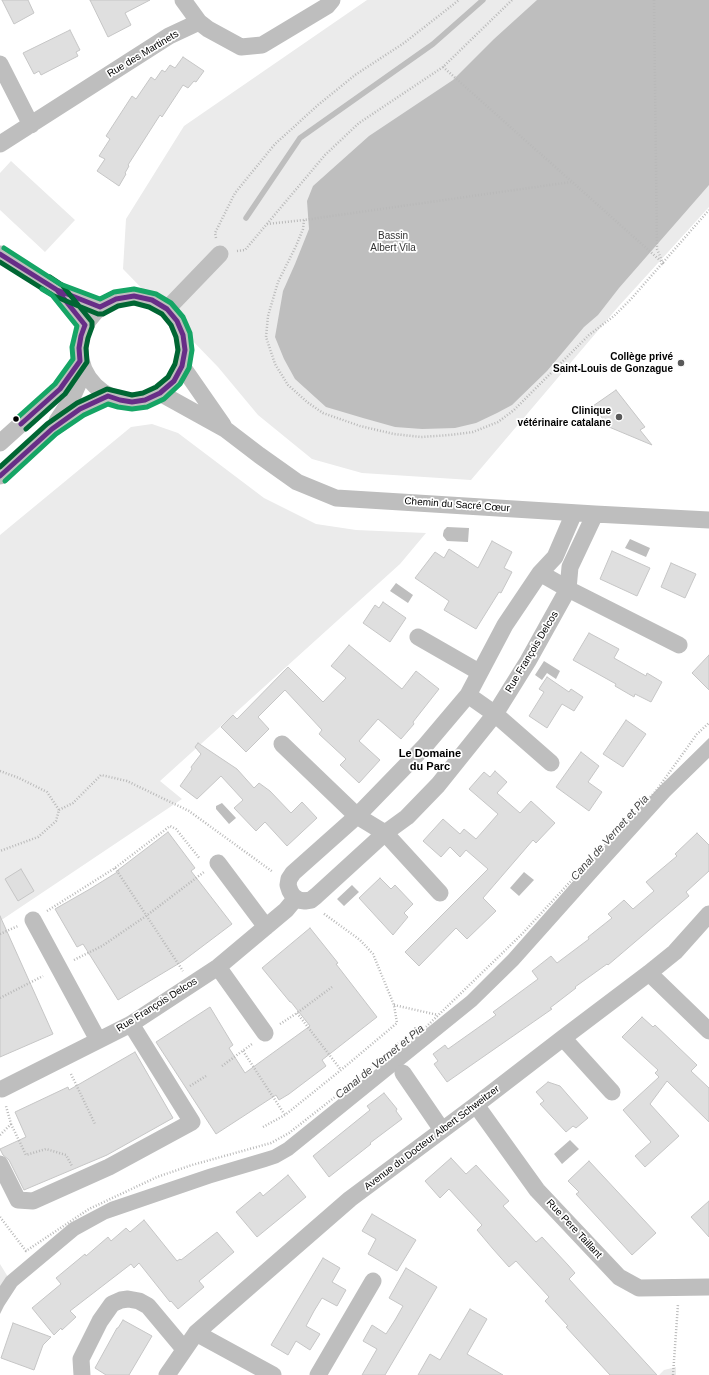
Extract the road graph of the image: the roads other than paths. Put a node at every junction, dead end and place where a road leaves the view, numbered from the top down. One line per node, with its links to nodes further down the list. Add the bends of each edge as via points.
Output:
1 (183, 0): 3 (street)
2 (332, 0): 3 (street, via 327,6 262,45 241,47)
3 (199, 22): 5 (street, Rue des Martinets, via 169,36)
4 (0, 64): 5 (street)
5 (31, 125): 6 (street, Rue des Martinets)
6 (0, 144)
7 (0, 254): 9 (street)
8 (220, 254): 11 (street)
9 (57, 290): 10 (street); 12 (street)
10 (100, 307): 11 (street, via 116,299 134,296 152,300); 12 (street)
11 (167, 310): 14 (street, via 177,321 183,335 185,350)
12 (85, 325): 13 (street, via 79,348)
13 (82, 366): 16 (street, via 94,386); 17 (street, via 71,400); 19 (street)
14 (182, 366): 15 (street, via 174,381); 18 (street, Chemin du Sacré Cœur)
15 (160, 393): 16 (street, via 145,400 132,402); 18 (street, Chemin du Sacré Cœur)
16 (108, 396): 17 (street, via 80,409)
17 (52, 429): 20 (street)
18 (225, 429): 21 (street, Chemin du Sacré Cœur, via 297,482 336,498)
19 (0, 444)
20 (0, 476)
21 (574, 513): 22 (street, Chemin du Sacré Cœur); 24 (street, via 555,557)
22 (595, 514): 23 (street, Chemin du Sacré Cœur); 25 (street, Rue François Delcos, via 570,567)
23 (709, 520)
24 (540, 573): 25 (street); 28 (street, via 506,625)
25 (568, 589): 27 (street); 30 (street, Rue François Delcos)
26 (418, 637): 28 (street)
27 (679, 645)
28 (480, 672): 29 (street)
29 (468, 694): 30 (street); 33 (street, via 424,747)
30 (495, 714): 32 (street); 34 (street, Rue François Delcos, via 438,785 407,817)
31 (282, 744): 33 (street)
32 (551, 763)
33 (357, 816): 34 (street); 37 (street, via 293,874 288,883 290,891)
34 (385, 833): 36 (street); 37 (street, Rue François Delcos, via 316,896)
35 (213, 866): 40 (street)
36 (440, 893)
37 (301, 900): 40 (street, Rue François Delcos)
38 (709, 914): 42 (street, Avenue du Docteur Albert Schweitzer, via 675,952)
39 (33, 920): 47 (street)
40 (266, 927): 41 (street, Rue François Delcos)
41 (218, 967): 43 (street, Rue François Delcos); 45 (street)
42 (649, 973): 44 (street); 46 (street, Avenue du Docteur Albert Schweitzer)
43 (131, 1024): 47 (street, Rue François Delcos); 53 (street, via 192,1122 109,1167 33,1201 18,1200)
44 (709, 1031)
45 (265, 1033)
46 (562, 1038): 50 (street); 51 (street, Avenue du Docteur Albert Schweitzer)
47 (98, 1040): 49 (street, Rue François Delcos)
48 (403, 1073): 52 (street)
49 (2, 1089)
50 (612, 1092)
51 (476, 1105): 52 (street, Avenue du Docteur Albert Schweitzer); 55 (street, Rue Pere Taillant, via 537,1190 619,1277 639,1288)
52 (442, 1130): 56 (street, Avenue du Docteur Albert Schweitzer, via 350,1199)
53 (0, 1164)
54 (373, 1281): 61 (street)
55 (709, 1287)
56 (196, 1333): 57 (street, Avenue du Docteur Albert Schweitzer); 60 (street)
57 (184, 1349): 58 (street, via 148,1306 139,1300 121,1300 112,1304 100,1321 81,1359); 59 (street, Avenue du Docteur Albert Schweitzer)
58 (82, 1375)
59 (167, 1375)
60 (273, 1375)
61 (318, 1375)

